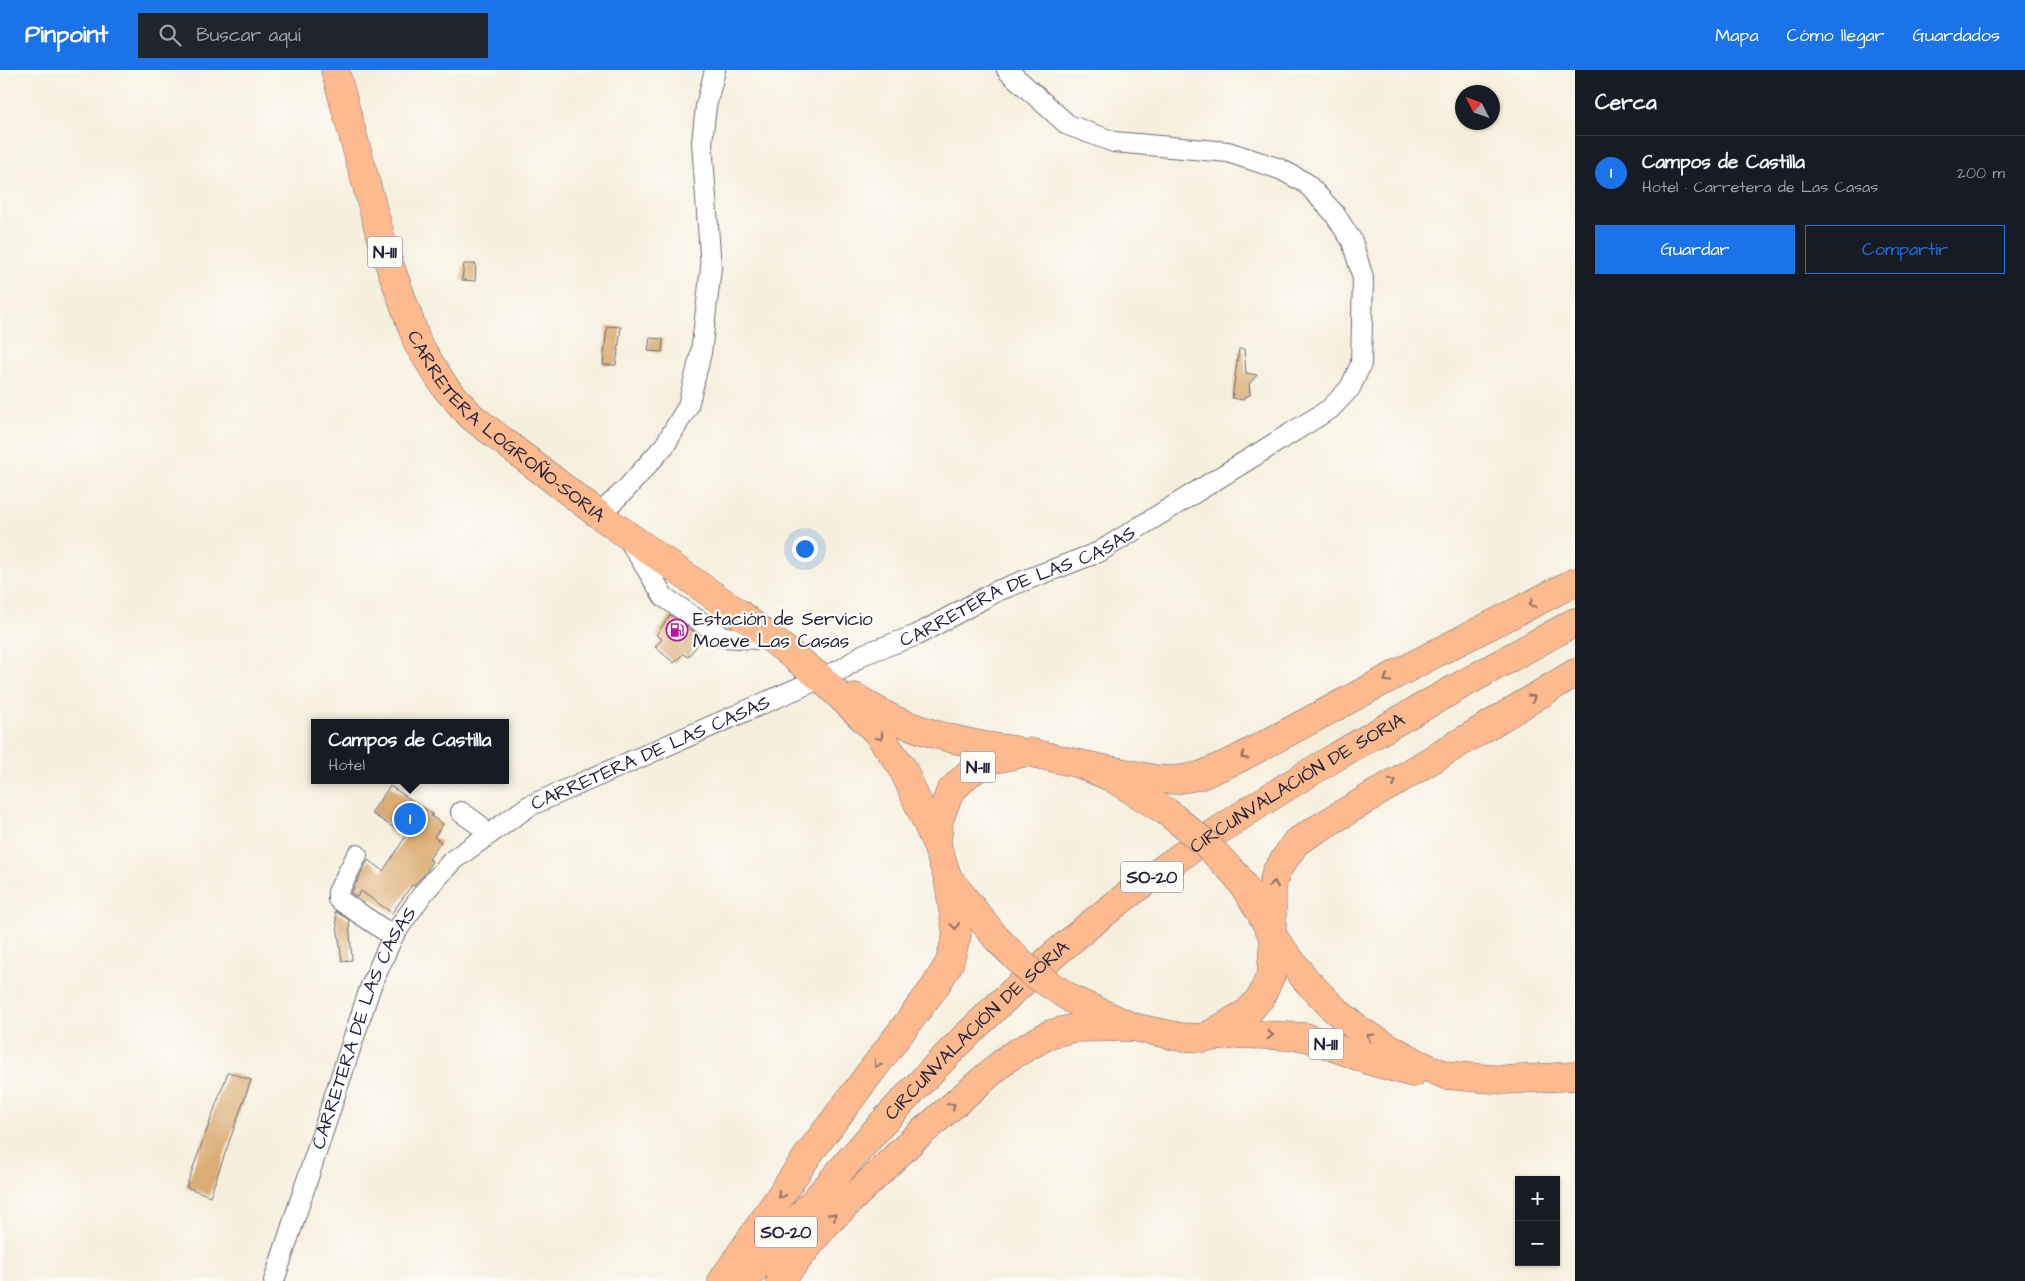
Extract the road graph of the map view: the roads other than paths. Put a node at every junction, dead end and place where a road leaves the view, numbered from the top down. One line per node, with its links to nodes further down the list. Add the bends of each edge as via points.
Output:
1 (336, 70): 4 (highway, CARRETERA LOGROÑO-SORIA / N-111, via 384,249 418,344 445,387 472,417)
2 (715, 70): 4 (street, via 702,142 711,268 701,353 688,406 665,445 628,488)
3 (1007, 70): 14 (street, CARRETERA DE LAS CASAS, via 1068,125 1105,139 1228,152 1280,169 1306,183 1334,213 1352,241 1363,278 1361,364 1350,388 1330,409 1099,552 997,591 917,635 864,654)
4 (599, 515): 5 (highway, CARRETERA LOGROÑO-SORIA / N-111)
5 (624, 532): 6 (highway, CARRETERA LOGROÑO-SORIA / N-111); 8 (street)
6 (674, 568): 8 (street); 9 (highway, CARRETERA LOGROÑO-SORIA / N-111)
7 (1575, 582): 16 (highway, one-way to 16, via 1236,760 1199,776 1175,780 1155,778)
8 (664, 597): 11 (street)
9 (748, 620): 11 (street); 12 (highway, CARRETERA LOGROÑO-SORIA / N-111)
10 (1575, 622): 28 (highway, CIRCUNVALACIÓN DE SORIA / SO-20, via 1278,792 1156,874 1052,956 959,1042 907,1094)
11 (724, 638): 12 (street)
12 (773, 640): 14 (highway, CARRETERA LOGROÑO-SORIA / N-111)
13 (1575, 672): 22 (highway, one-way to 13, via 1272,889 1276,872 1296,842)
14 (821, 678): 15 (highway, CARRETERA LOGROÑO-SORIA / N-111, via 895,720 981,746); 19 (highway, CARRETERA LOGROÑO-SORIA / N-111, one-way to 19, via 876,731 902,767); 23 (street, CARRETERA DE LAS CASAS, via 529,806 452,860)
15 (1028, 752): 16 (highway, N-111); 19 (highway, N-111, via 990,760 968,774 950,792 939,820)
16 (1080, 764): 22 (highway, N-111, bridge, via 1112,778 1167,812 1204,842 1237,876)
17 (461, 812): 18 (street)
18 (478, 824)
19 (938, 846): 21 (highway, N-111)
20 (357, 855): 23 (street, via 338,892 338,899)
21 (948, 878): 24 (highway, N-111, bridge, via 997,939 1032,973 1072,1000); 30 (highway, SO-20, one-way to 30, via 957,935 949,964 808,1155)
22 (1273, 935): 25 (highway, via 1272,975 1261,997 1248,1012); 26 (highway, N-111, one-way to 22, via 1418,1064 1355,1026 1334,1009 1304,979)
23 (393, 936): 29 (street, CARRETERA DE LAS CASAS, via 370,988)
24 (1133, 1027): 25 (highway, N-111, via 1180,1037); 33 (highway, SO-20, one-way to 24, via 826,1224 914,1139 1009,1057 1050,1034 1074,1028)
25 (1204, 1038): 26 (highway, N-111, one-way to 26, via 1241,1034 1306,1037 1411,1073)
26 (1445, 1075): 27 (highway, N-111, via 1505,1080)
27 (1575, 1076)
28 (828, 1185): 31 (highway, CIRCUNVALACIÓN DE SORIA / SO-20); 32 (highway, CIRCUNVALACIÓN DE SORIA / SO-20)
29 (274, 1281)
30 (722, 1281)
31 (745, 1281)
32 (760, 1281)
33 (780, 1281)

